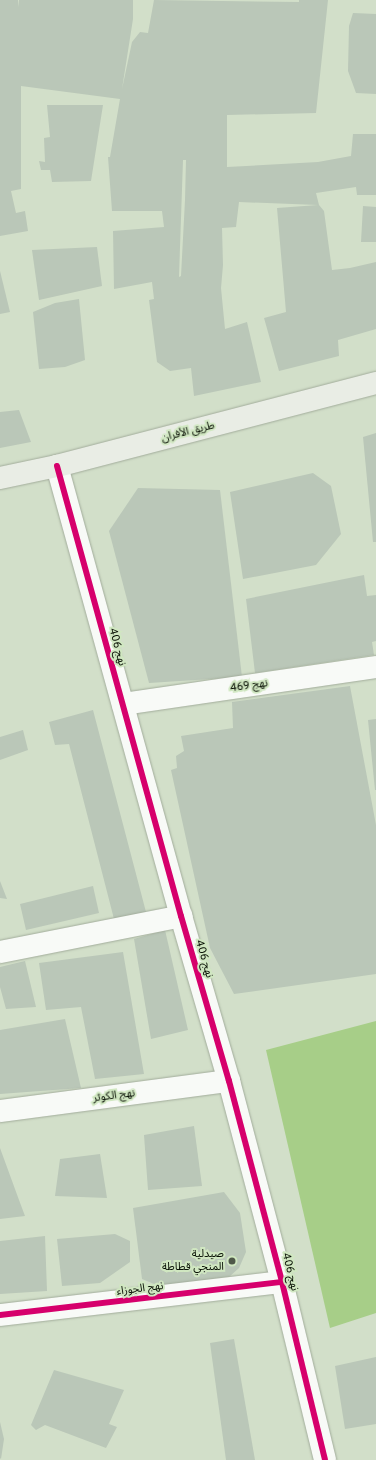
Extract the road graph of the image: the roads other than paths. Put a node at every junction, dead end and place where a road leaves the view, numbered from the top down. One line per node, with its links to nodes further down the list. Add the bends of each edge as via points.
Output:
1 (376, 383): 2 (main road, طريق الأفران)
2 (57, 466): 3 (main road, طريق الأفران); 5 (street, نهج 406)
3 (0, 478)
4 (376, 667): 5 (street, نهج 469)
5 (123, 704): 6 (street, نهج 406)
6 (181, 916): 7 (street); 8 (street, نهج 406)
7 (0, 952)
8 (229, 1081): 9 (street, نهج الكوثر); 10 (street, نهج 406)
9 (0, 1111)
10 (282, 1282): 11 (street, نهج الجوزاء); 12 (street, نهج 406)
11 (0, 1315)
12 (325, 1460)

